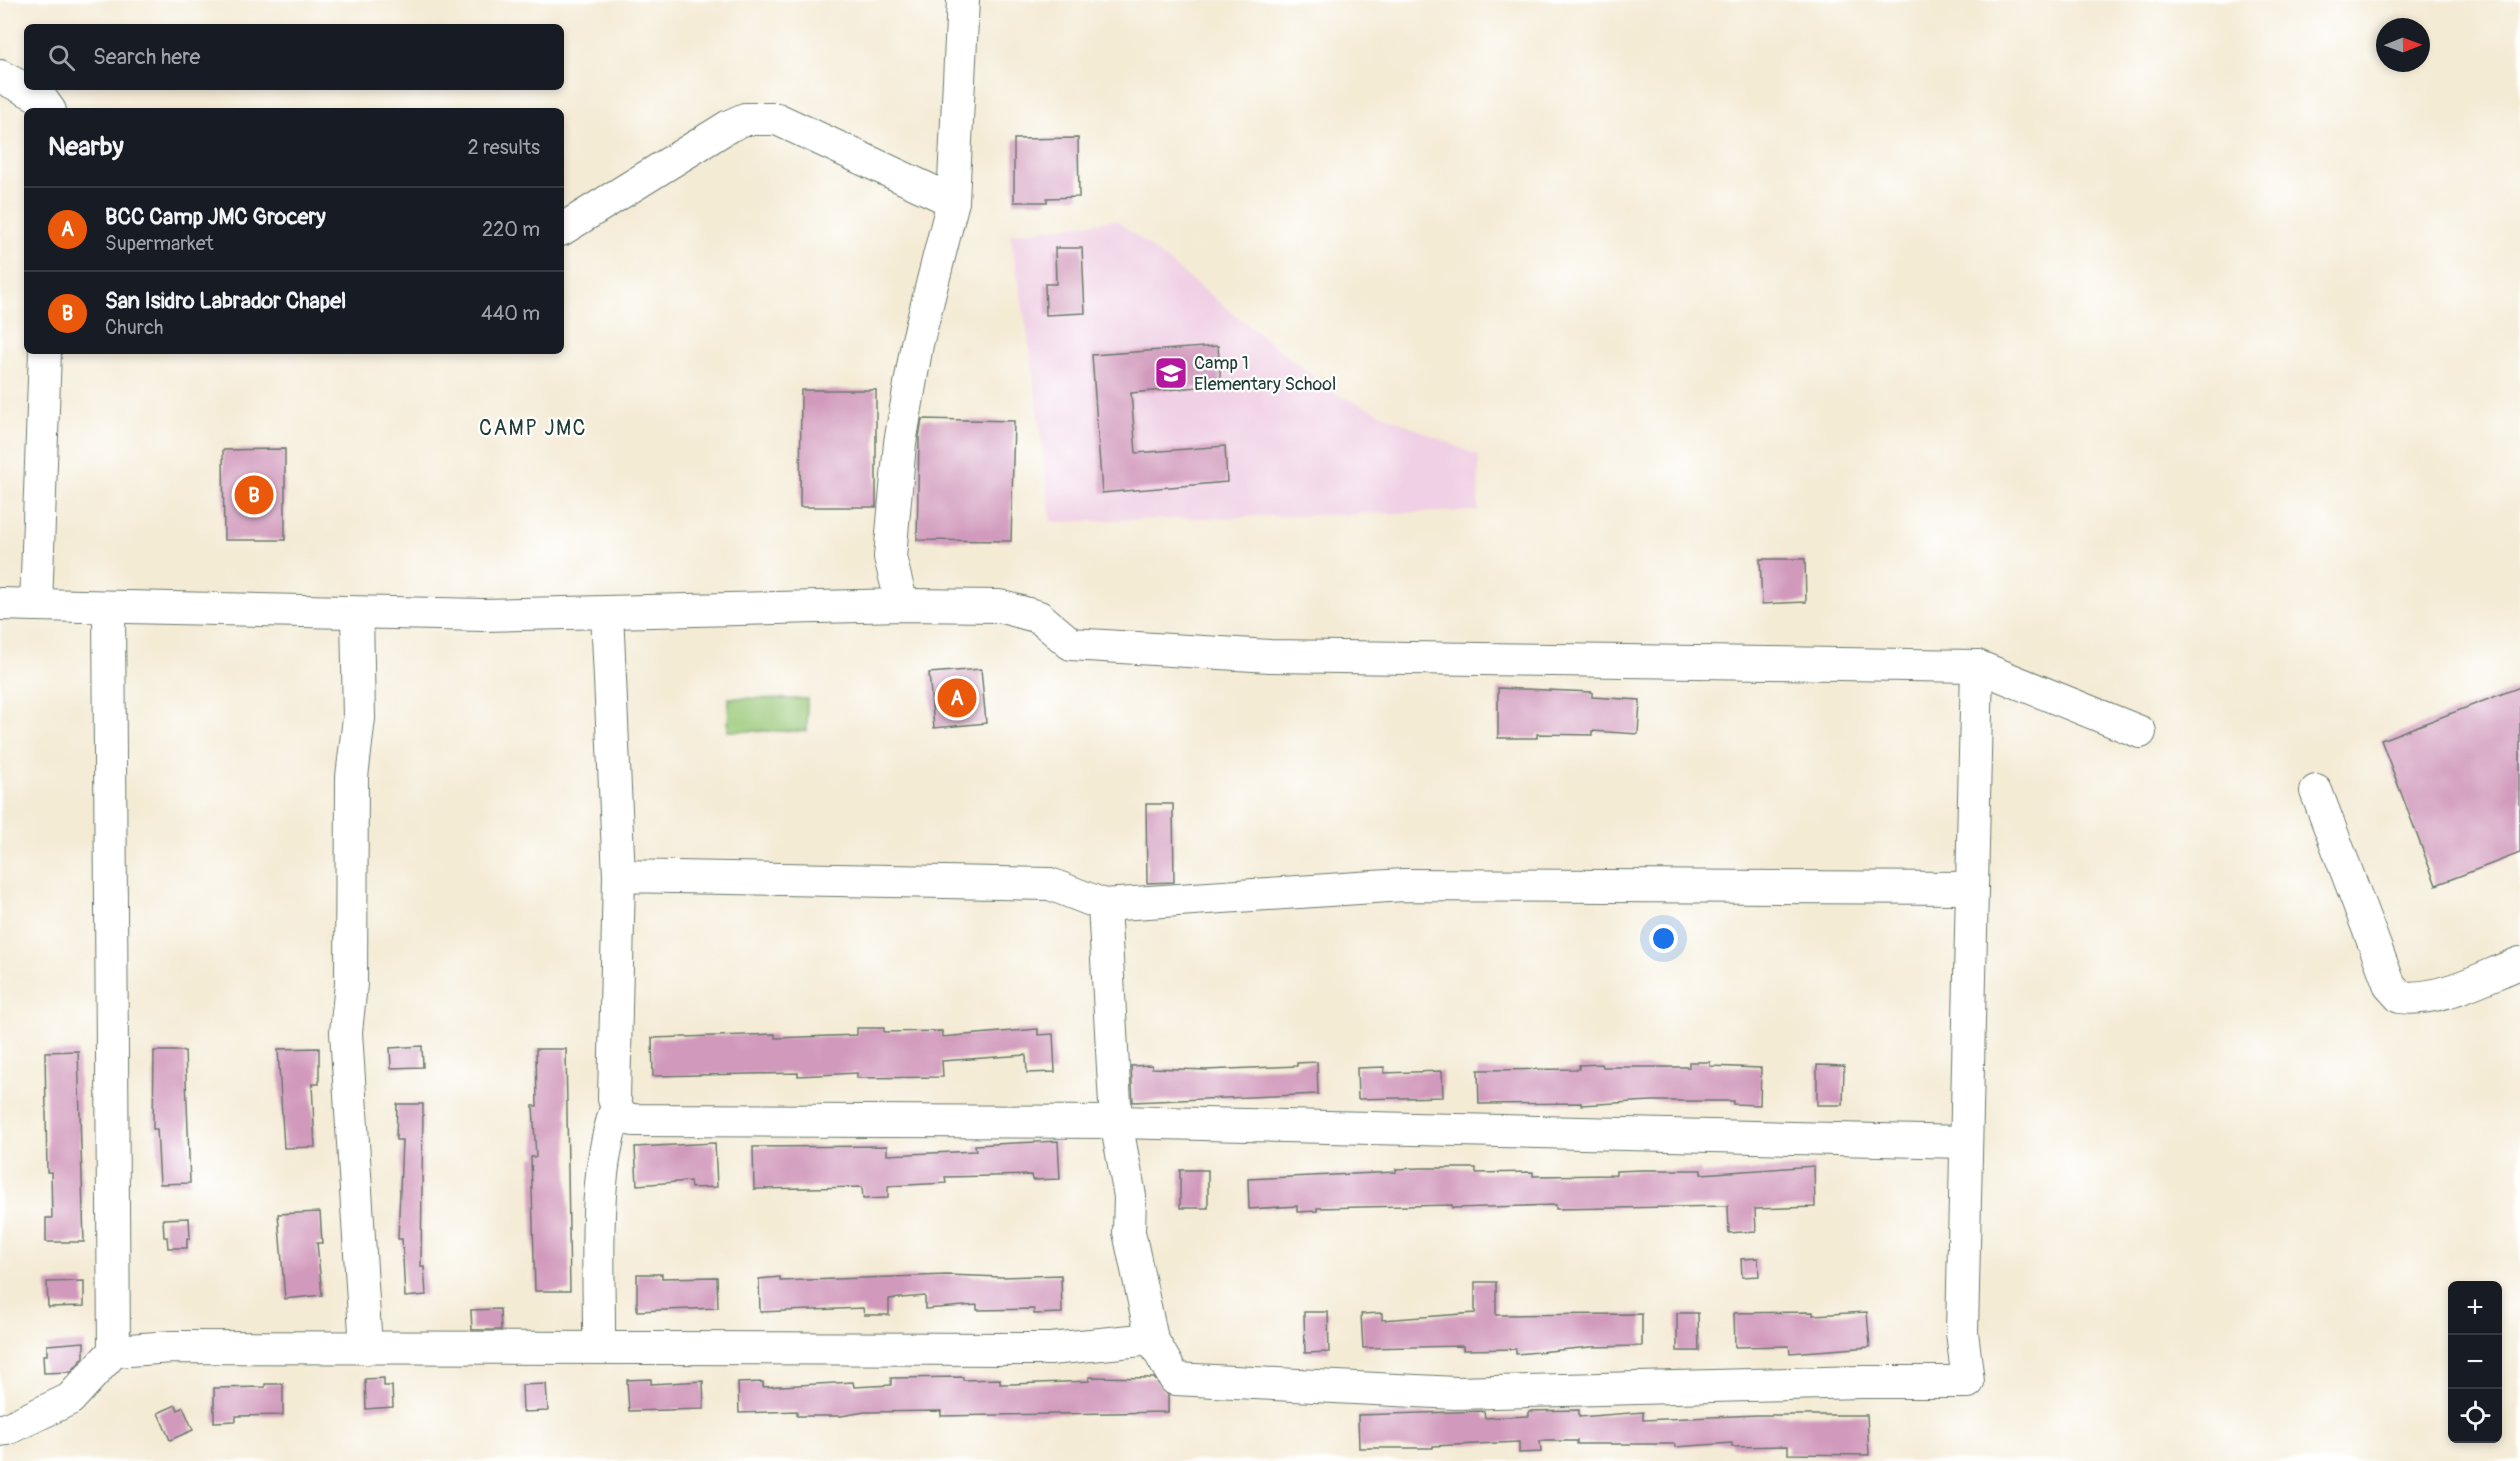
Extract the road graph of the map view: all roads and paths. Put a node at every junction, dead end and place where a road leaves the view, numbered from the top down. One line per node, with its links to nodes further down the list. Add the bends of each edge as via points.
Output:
1 (963, 0): 6 (street)
2 (0, 76): 3 (street)
3 (24, 89)
4 (27, 90): 5 (street, via 40,97)
5 (48, 108)
6 (953, 201): 7 (street, via 777,119 759,118 729,126); 11 (street, via 917,344 900,443 890,558)
7 (564, 228)
8 (45, 354): 10 (street)
9 (0, 604): 10 (street)
10 (36, 605): 12 (street)
11 (902, 605): 14 (street); 15 (street, via 999,606 1039,617 1071,644 1223,653)
12 (109, 608): 13 (street); 28 (street)
13 (357, 613): 14 (street); 26 (street, via 359,718 352,777 351,984 346,1032)
14 (607, 613): 18 (street)
15 (1977, 666): 16 (street); 19 (street)
16 (2140, 732)
17 (2316, 791): 21 (street, via 2390,986 2400,997 2432,996)
18 (619, 876): 20 (street, via 1050,884); 22 (street)
19 (1972, 888): 20 (street, via 1403,885); 24 (street)
20 (1104, 904): 23 (street)
21 (2520, 963)
22 (616, 1109): 23 (street, via 621,1117 633,1120); 27 (street, via 608,1132 601,1180)
23 (1116, 1122): 24 (street); 25 (street, via 1130,1196 1129,1232)
24 (1965, 1142): 25 (street, via 1962,1332 1968,1382 1456,1393 1175,1379)
25 (1152, 1339): 27 (street, via 1050,1349)
26 (366, 1348): 27 (street); 28 (street, via 172,1347)
27 (599, 1348)
28 (114, 1351): 29 (street, via 70,1399)
29 (0, 1430)

